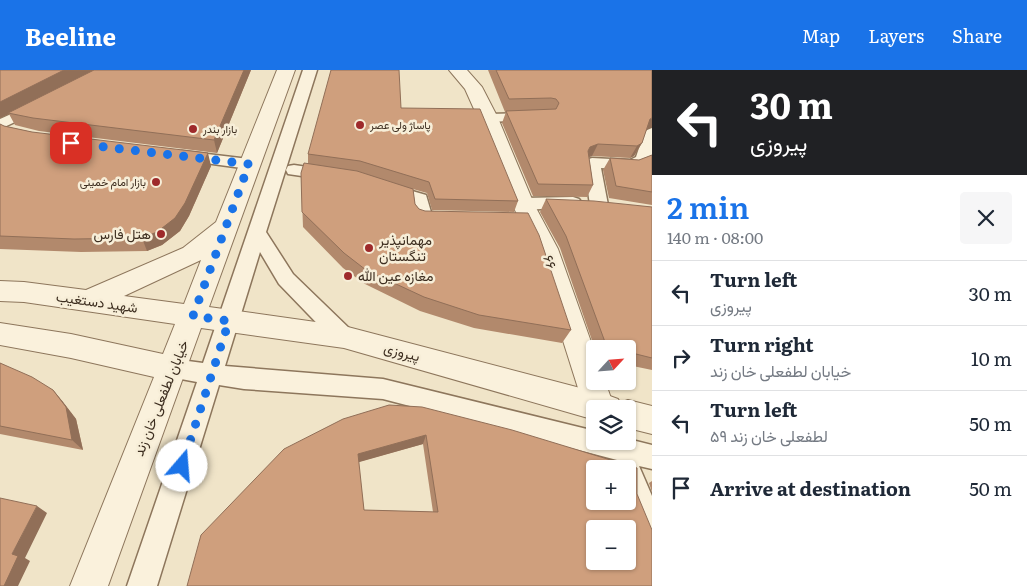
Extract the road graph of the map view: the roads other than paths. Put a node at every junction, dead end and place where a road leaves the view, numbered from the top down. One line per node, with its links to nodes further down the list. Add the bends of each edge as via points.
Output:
1 (286, 70): 11 (street, خیابان لطفعلی خان زند)
2 (310, 70): 18 (lane)
3 (458, 70): 6 (street, ۶۶, via 472,87)
4 (53, 98): 7 (lane)
5 (546, 116): 6 (lane)
6 (488, 118): 15 (street, ۶۶)
7 (0, 126): 9 (lane)
8 (652, 133): 15 (lane, via 643,160 632,165 592,163 608,206 569,203)
9 (17, 134)
10 (163, 154): 11 (lane)
11 (249, 164): 17 (street, خیابان لطفعلی خان زند)
12 (294, 170): 13 (lane)
13 (350, 178)
14 (376, 185): 16 (lane, via 420,200 423,218)
15 (521, 215): 27 (street, ۶۶, via 546,249)
16 (462, 219)
17 (226, 227): 20 (street, via 192,254); 21 (street, خیابان لطفعلی خان زند)
18 (257, 232): 22 (lane); 24 (lane, via 286,279)
19 (0, 291): 20 (street, شهید دستغیب)
20 (88, 300): 21 (street, شهید دستغیب)
21 (193, 316): 22 (street, پیروزی); 25 (street, خیابان لطفعلی خان زند)
22 (229, 321): 24 (street, پیروزی); 26 (lane)
23 (0, 334): 25 (street)
24 (344, 337): 28 (street, پیروزی)
25 (173, 369): 26 (lane); 36 (street, خیابان لطفعلی خان زند)
26 (212, 374): 31 (lane, via 383,389); 37 (lane)
27 (604, 400)
28 (586, 404)
29 (636, 416): 30 (street, پیروزی)
30 (652, 420)
31 (586, 437)
32 (620, 450): 35 (lane)
33 (632, 450): 34 (lane)
34 (652, 457)
35 (652, 529)
36 (89, 586)
37 (142, 586)

